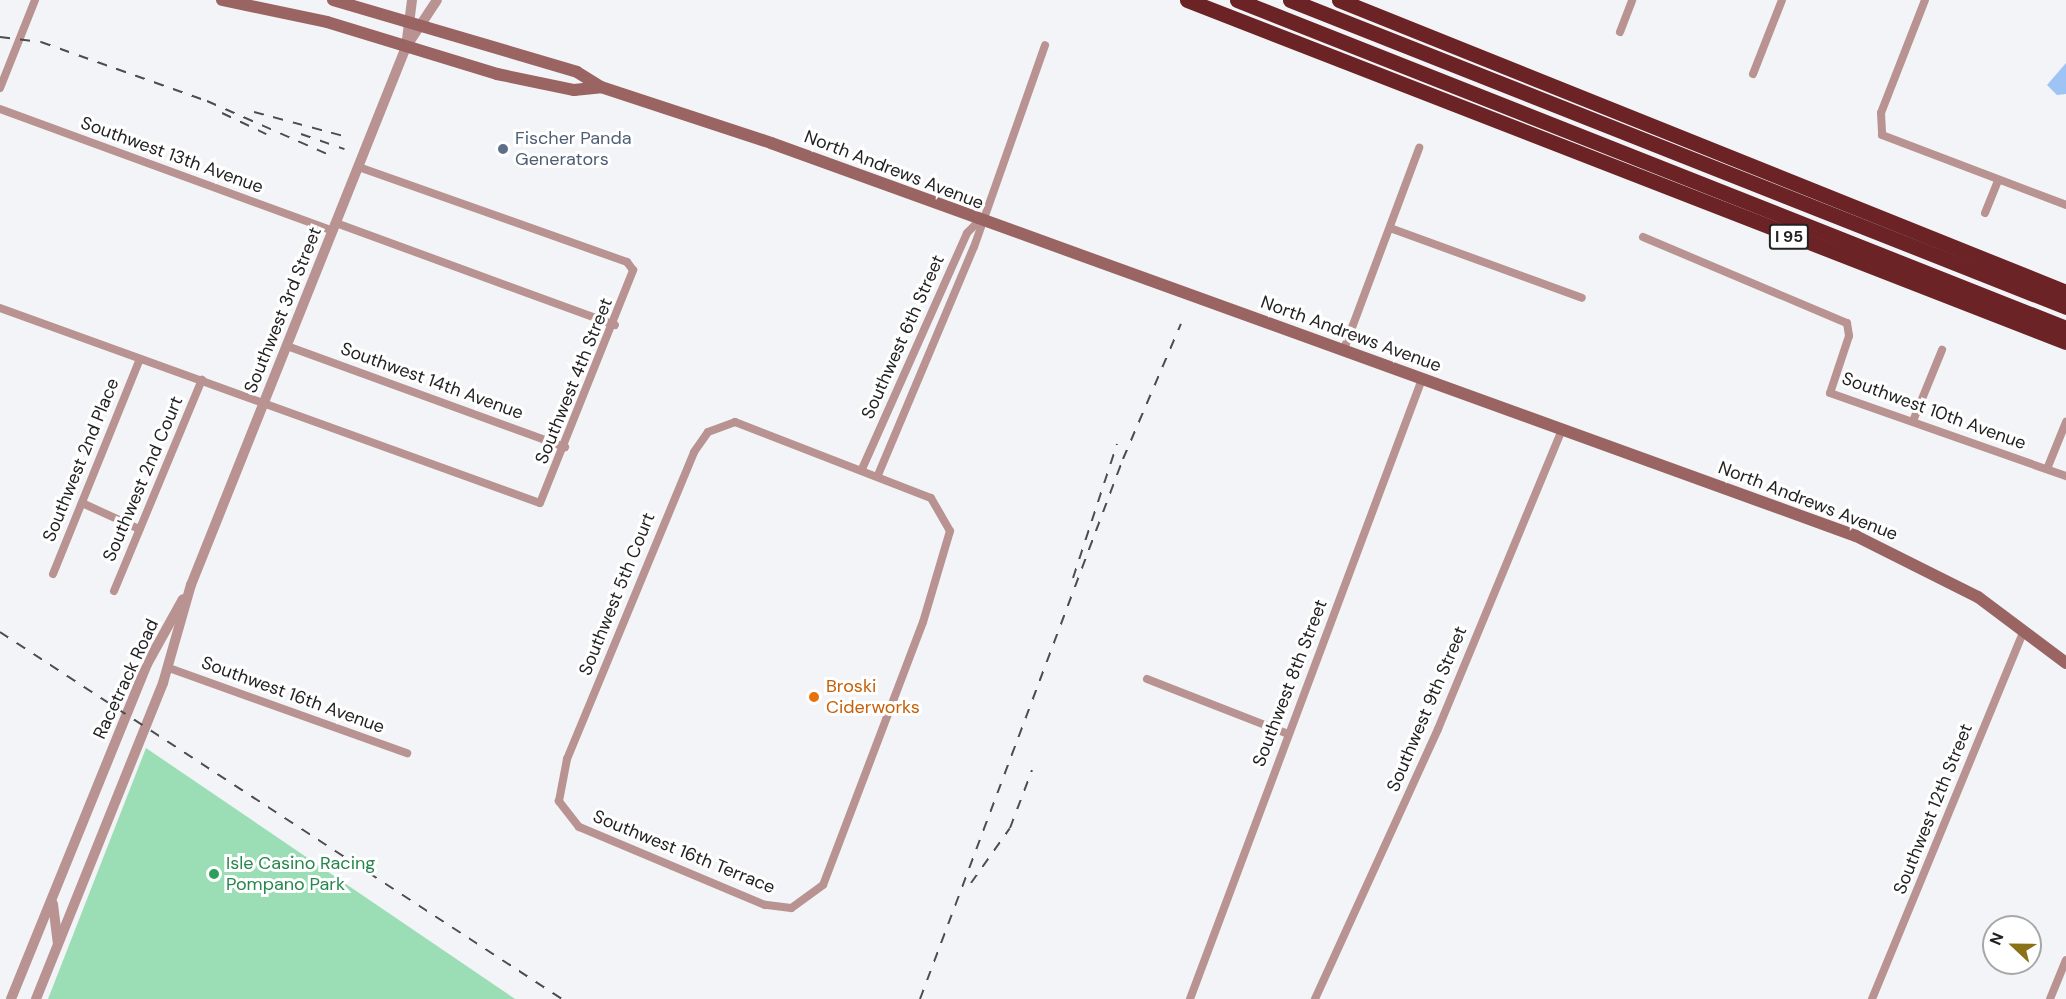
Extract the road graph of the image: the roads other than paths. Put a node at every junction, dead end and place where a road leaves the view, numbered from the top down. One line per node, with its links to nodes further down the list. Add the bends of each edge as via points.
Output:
1 (35, 0): 23 (street)
2 (222, 0): 19 (main road, North Andrews Avenue, via 327,22)
3 (333, 0): 15 (main road, North Andrews Avenue)
4 (412, 0): 15 (street, Southwest 3rd Street)
5 (437, 0): 15 (street, Southwest 3rd Street)
6 (1186, 0): 14 (highway, I 95)
7 (1196, 0): 14 (highway)
8 (1238, 0): 39 (highway)
9 (1290, 0): 18 (highway)
10 (1339, 0): 20 (highway)
11 (1632, 0): 16 (street)
12 (1782, 0): 21 (street)
13 (1925, 0): 27 (street, via 1881,113 1880,132)
14 (1218, 12): 40 (highway, I 95)
15 (415, 26): 19 (street, Southwest 3rd Street); 22 (main road, North Andrews Avenue, via 577,72)
16 (1620, 32)
17 (1045, 45): 30 (street, Southwest 6th Street)
18 (1407, 46): 20 (highway); 36 (highway)
19 (406, 47): 22 (main road, North Andrews Avenue, via 528,81 574,90); 26 (street, Southwest 3rd Street)
20 (1522, 72): 34 (highway)
21 (1754, 74)
22 (601, 87): 30 (main road, North Andrews Avenue, via 689,113)
23 (0, 88)
24 (0, 110): 31 (street, Southwest 13th Avenue)
25 (1419, 148): 32 (street)
26 (359, 167): 31 (street, Southwest 3rd Street); 38 (street, Southwest 4th Street, via 627,262 633,279)
27 (1998, 180): 28 (street); 29 (street)
28 (2066, 205)
29 (1985, 213)
30 (978, 221): 42 (main road, North Andrews Avenue); 52 (street, Southwest 6th Street, via 967,233); 54 (street, Southwest 6th Street, via 974,247)
31 (334, 227): 38 (street, Southwest 13th Avenue); 41 (street, Southwest 3rd Street)
32 (1390, 228): 35 (street); 42 (street)
33 (1642, 237): 48 (street, Southwest 10th Avenue, via 1841,319 1849,336 1830,393)
34 (2066, 292)
35 (1582, 298)
36 (2066, 307)
37 (0, 308): 44 (street)
38 (615, 325): 51 (street, Southwest 4th Street)
39 (2066, 328)
40 (2066, 342)
41 (287, 346): 47 (street, Southwest 3rd Street); 51 (street, Southwest 14th Avenue)
42 (1344, 349): 45 (main road, North Andrews Avenue)
43 (1942, 350): 48 (street)
44 (140, 359): 46 (street); 56 (street, Southwest 2nd Place)
45 (1422, 379): 50 (main road, North Andrews Avenue); 65 (street, Southwest 8th Street)
46 (202, 380): 47 (street); 57 (street, Southwest 2nd Court)
47 (265, 401): 51 (street, Southwest 4th Street, via 533,503 540,503); 59 (street, Southwest 3rd Street)
48 (1913, 421): 53 (street, Southwest 10th Avenue)
49 (2066, 422): 53 (street)
50 (1562, 430): 61 (main road, North Andrews Avenue, via 1893,552 1978,597); 74 (street, Southwest 9th Street, via 1438,729)
51 (565, 447)
52 (862, 469): 54 (street); 67 (street, Southwest 5th Court, via 749,423 720,425 694,452 561,774 559,801)
53 (2047, 469): 55 (street, Southwest 10th Avenue)
54 (879, 475): 67 (street, Southwest 16th Terrace, via 930,498 947,519 950,543 822,885 791,908 765,905 579,827)
55 (2066, 476)
56 (82, 503): 57 (street); 58 (street, Southwest 2nd Place)
57 (139, 530): 60 (street, Southwest 2nd Court)
58 (53, 574)
59 (191, 585): 63 (street, Racetrack Road); 68 (street, Racetrack Road, via 147,664)
60 (114, 591)
61 (2024, 630): 62 (main road, North Andrews Avenue); 75 (street, Southwest 12th Street)
62 (2066, 663)
63 (169, 668): 66 (street, Southwest 16th Avenue); 69 (street, Racetrack Road)
64 (1147, 679): 65 (street)
65 (1288, 734): 73 (street, Southwest 8th Street)
66 (407, 753)
67 (566, 813)
68 (52, 898): 69 (street); 71 (street, Racetrack Road)
69 (58, 943): 72 (street, Racetrack Road)
70 (2066, 960): 76 (street)
71 (11, 999)
72 (36, 999)
73 (1190, 999)
74 (1315, 999)
75 (1872, 999)
76 (2050, 999)

